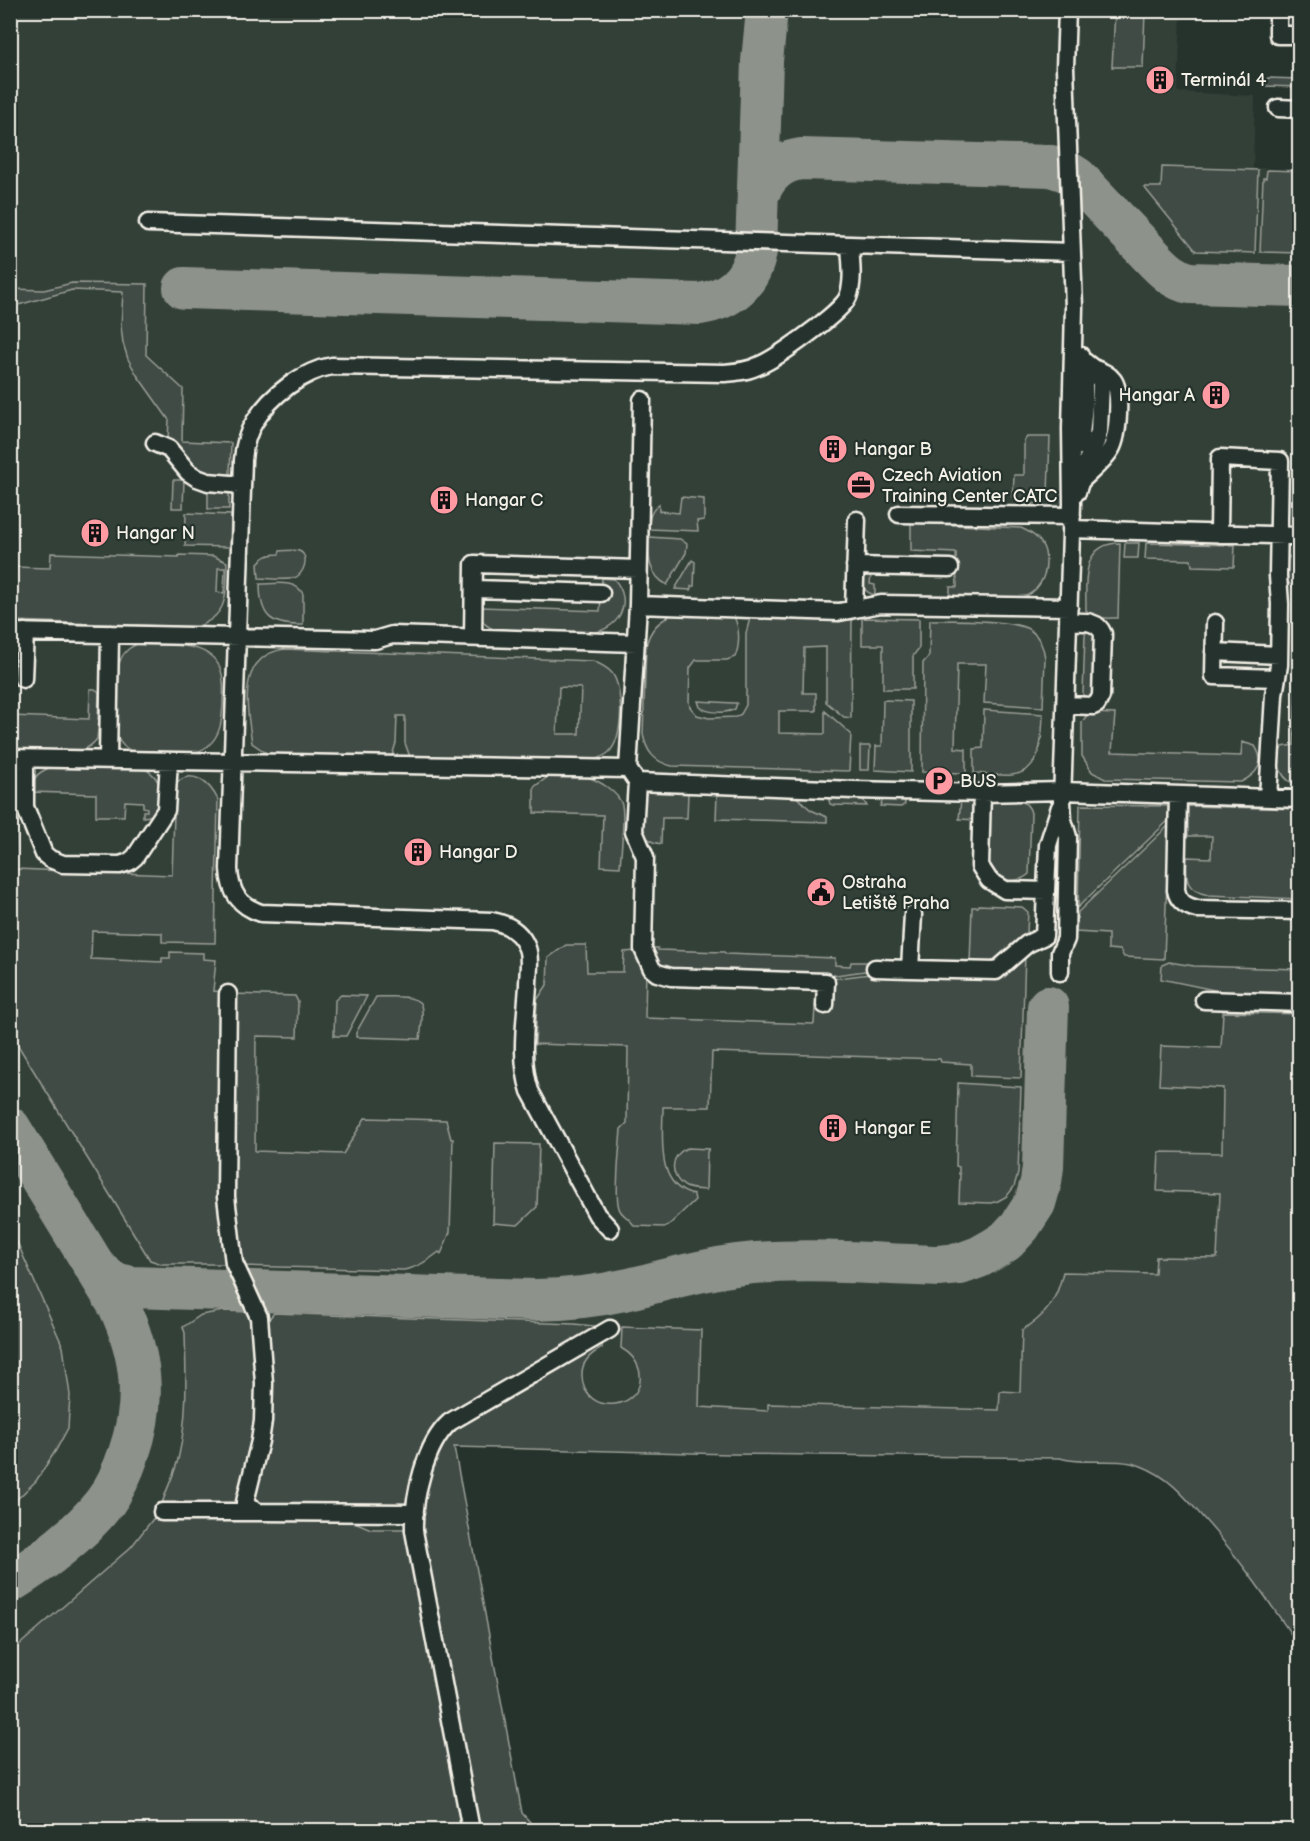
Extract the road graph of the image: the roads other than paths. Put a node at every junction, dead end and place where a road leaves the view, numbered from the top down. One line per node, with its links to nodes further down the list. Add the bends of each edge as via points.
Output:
1 (1067, 10): 8 (lane, via 1065,68)
2 (1278, 10): 3 (lane, via 1278,35)
3 (1299, 35)
4 (1278, 108): 5 (lane)
5 (1299, 109)
6 (148, 224): 7 (lane)
7 (850, 246): 8 (lane); 13 (lane, via 850,291 845,303 770,360 735,373 319,368 297,379 254,422 244,446)
8 (1072, 252): 9 (lane)
9 (1074, 307): 10 (lane); 14 (lane)
10 (1086, 363): 14 (lane); 14 (lane, via 1114,381 1118,390 1118,423 1113,447)
11 (642, 400): 22 (lane)
12 (155, 443): 13 (lane, via 169,449 197,478)
13 (242, 485): 31 (lane)
14 (1074, 504): 15 (lane); 17 (lane); 27 (lane)
15 (898, 513)
16 (857, 520): 20 (lane)
17 (1218, 534): 18 (lane); 18 (lane, via 1220,458 1280,461)
18 (1278, 535): 19 (lane); 35 (lane)
19 (1299, 536)
20 (855, 566): 21 (lane); 26 (lane)
21 (950, 568)
22 (638, 569): 23 (lane, via 474,564); 25 (lane)
23 (474, 589): 24 (lane); 32 (lane)
24 (601, 592)
25 (638, 605): 26 (lane, via 839,612); 33 (lane)
26 (854, 609): 27 (lane, via 881,604)
27 (1069, 615): 38 (lane); 38 (lane, via 1092,622 1103,634 1100,700 1093,706)
28 (1215, 623): 34 (lane)
29 (18, 632): 30 (lane); 37 (lane)
30 (110, 634): 31 (lane); 40 (lane)
31 (237, 637): 32 (lane); 42 (lane)
32 (473, 637): 33 (lane)
33 (636, 643): 43 (lane)
34 (1214, 652): 35 (lane); 36 (lane, via 1214,676)
35 (1279, 655): 36 (lane)
36 (1276, 678): 47 (lane)
37 (23, 679)
38 (1066, 705): 46 (lane)
39 (18, 758): 40 (lane); 41 (lane, via 25,807 41,848 63,864 120,865 135,857 166,810)
40 (108, 759): 41 (lane)
41 (169, 761): 42 (lane)
42 (233, 763): 43 (lane); 59 (lane, via 229,877 234,893 245,906 261,913 492,921 505,924 524,940 529,958 524,1065 530,1092 597,1215)
43 (632, 775): 44 (lane); 58 (lane, via 634,831 645,857 643,949 652,969 679,978 826,982)
44 (982, 793): 46 (lane); 49 (lane, via 980,866 989,880 1005,890)
45 (1178, 795): 46 (lane); 47 (lane); 50 (lane, via 1176,890 1182,902 1197,909)
46 (1063, 796): 49 (lane, via 1048,845); 54 (lane, via 1068,837 1067,906)
47 (1268, 798): 48 (lane)
48 (1299, 799)
49 (1046, 891): 53 (lane, via 1044,936 1027,944 996,971)
50 (1299, 911)
51 (913, 914): 53 (lane)
52 (875, 968): 53 (lane)
53 (910, 969)
54 (1060, 972)
55 (228, 994): 62 (lane, via 226,1197 234,1263 259,1317 264,1383 262,1421 245,1500)
56 (1204, 1000): 57 (lane)
57 (1299, 1003)
58 (825, 1005)
59 (610, 1228)
60 (610, 1329): 63 (lane, via 444,1427 426,1459)
61 (162, 1512): 62 (lane)
62 (259, 1512): 63 (lane)
63 (415, 1513): 64 (lane, via 414,1531)
64 (471, 1830)

